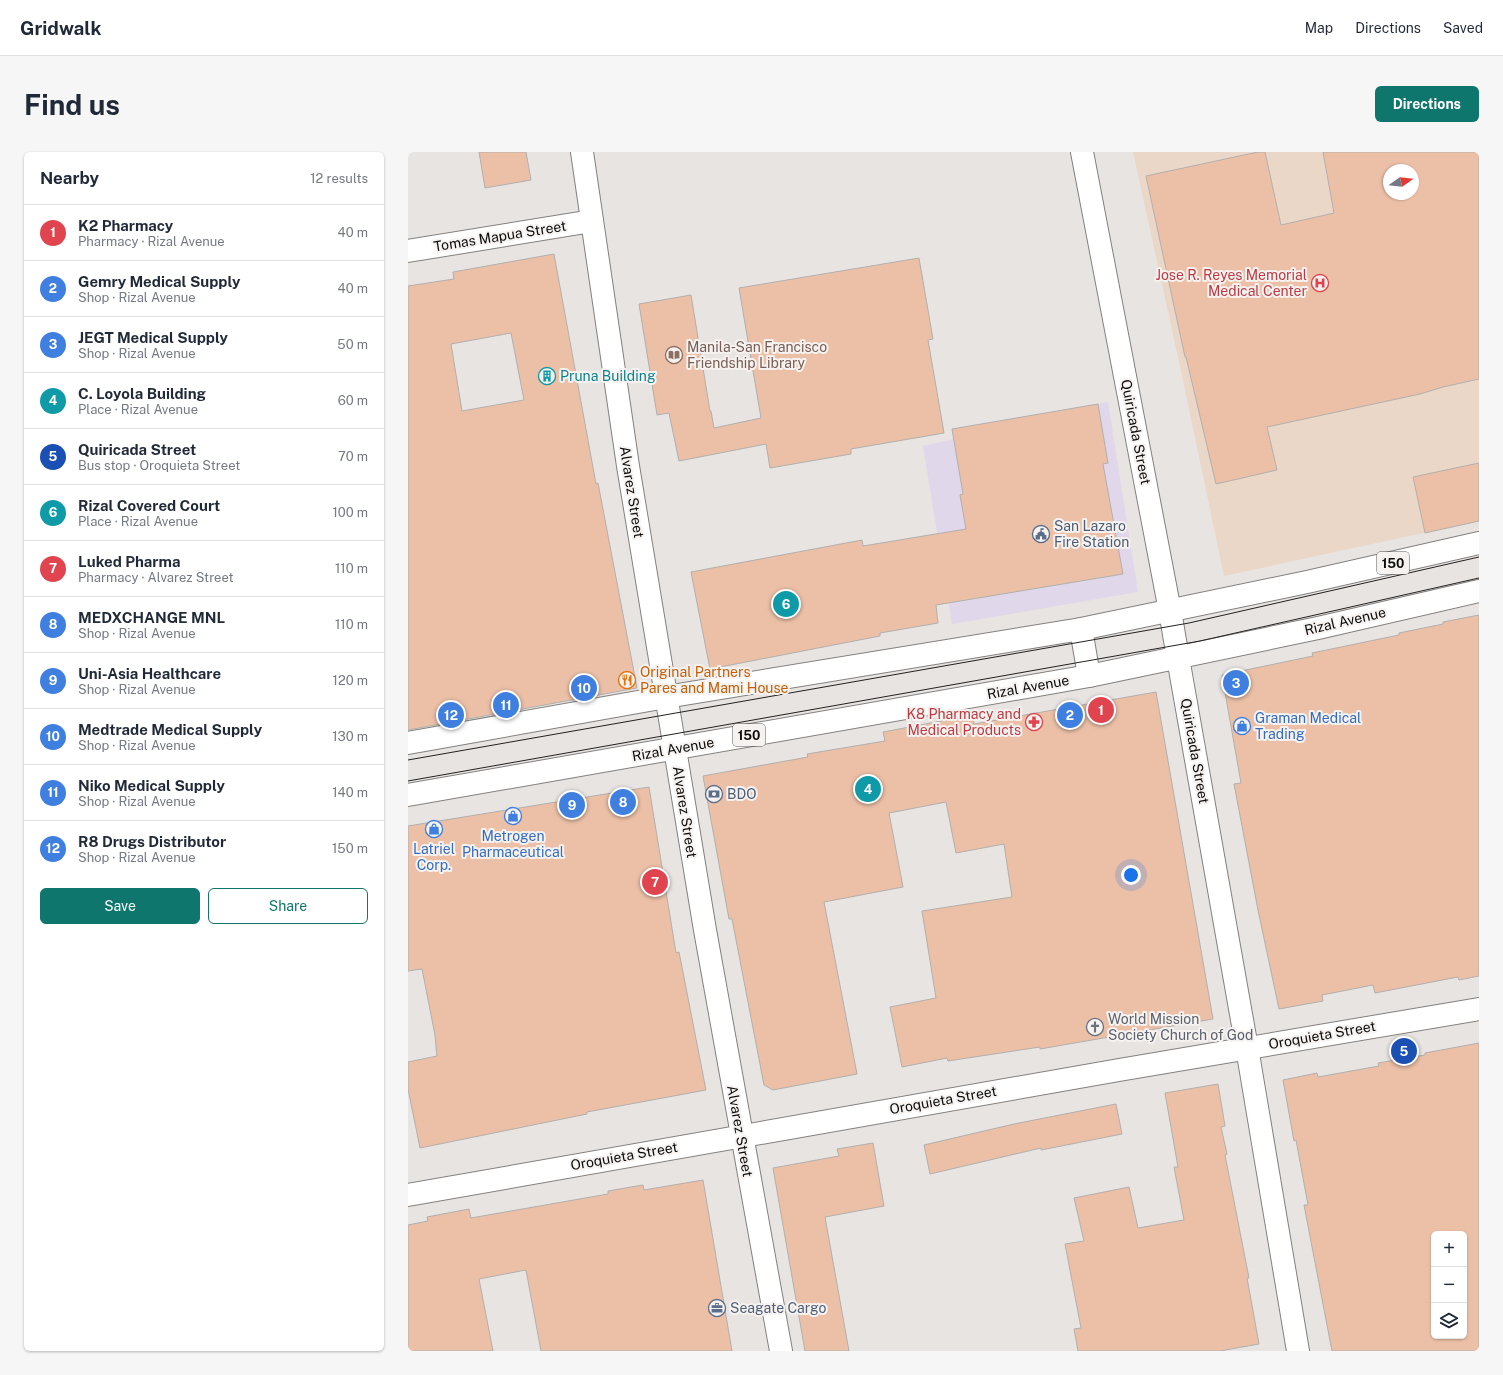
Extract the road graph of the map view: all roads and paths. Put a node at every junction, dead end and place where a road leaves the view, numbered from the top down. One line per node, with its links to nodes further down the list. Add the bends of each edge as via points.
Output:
1 (582, 152): 3 (street, Alvarez Street)
2 (1082, 152): 7 (street, Quiricada Street)
3 (592, 221): 4 (street, Tomas Mapua Street); 11 (street, Alvarez Street, via 628,466)
4 (408, 251)
5 (1479, 543): 7 (street, 150)
6 (1479, 591): 9 (street, Rizal Avenue / 150)
7 (1170, 611): 8 (street, 150); 9 (street, Quiricada Street)
8 (1081, 629): 10 (street); 11 (street, 150)
9 (1178, 658): 10 (street, Rizal Avenue / 150); 16 (street, Quiricada Street)
10 (1089, 676): 13 (street, Rizal Avenue / 150)
11 (666, 697): 12 (street, 150); 13 (street, Alvarez Street)
12 (408, 743)
13 (675, 748): 14 (street, Rizal Avenue / 150); 17 (street, Alvarez Street)
14 (408, 795)
15 (1479, 1009): 16 (street, Oroquieta Street)
16 (1247, 1048): 17 (street, Oroquieta Street); 20 (street, Quiricada Street)
17 (741, 1136): 18 (street, Oroquieta Street); 19 (street, Alvarez Street)
18 (408, 1195)
19 (780, 1351)
20 (1298, 1351)

